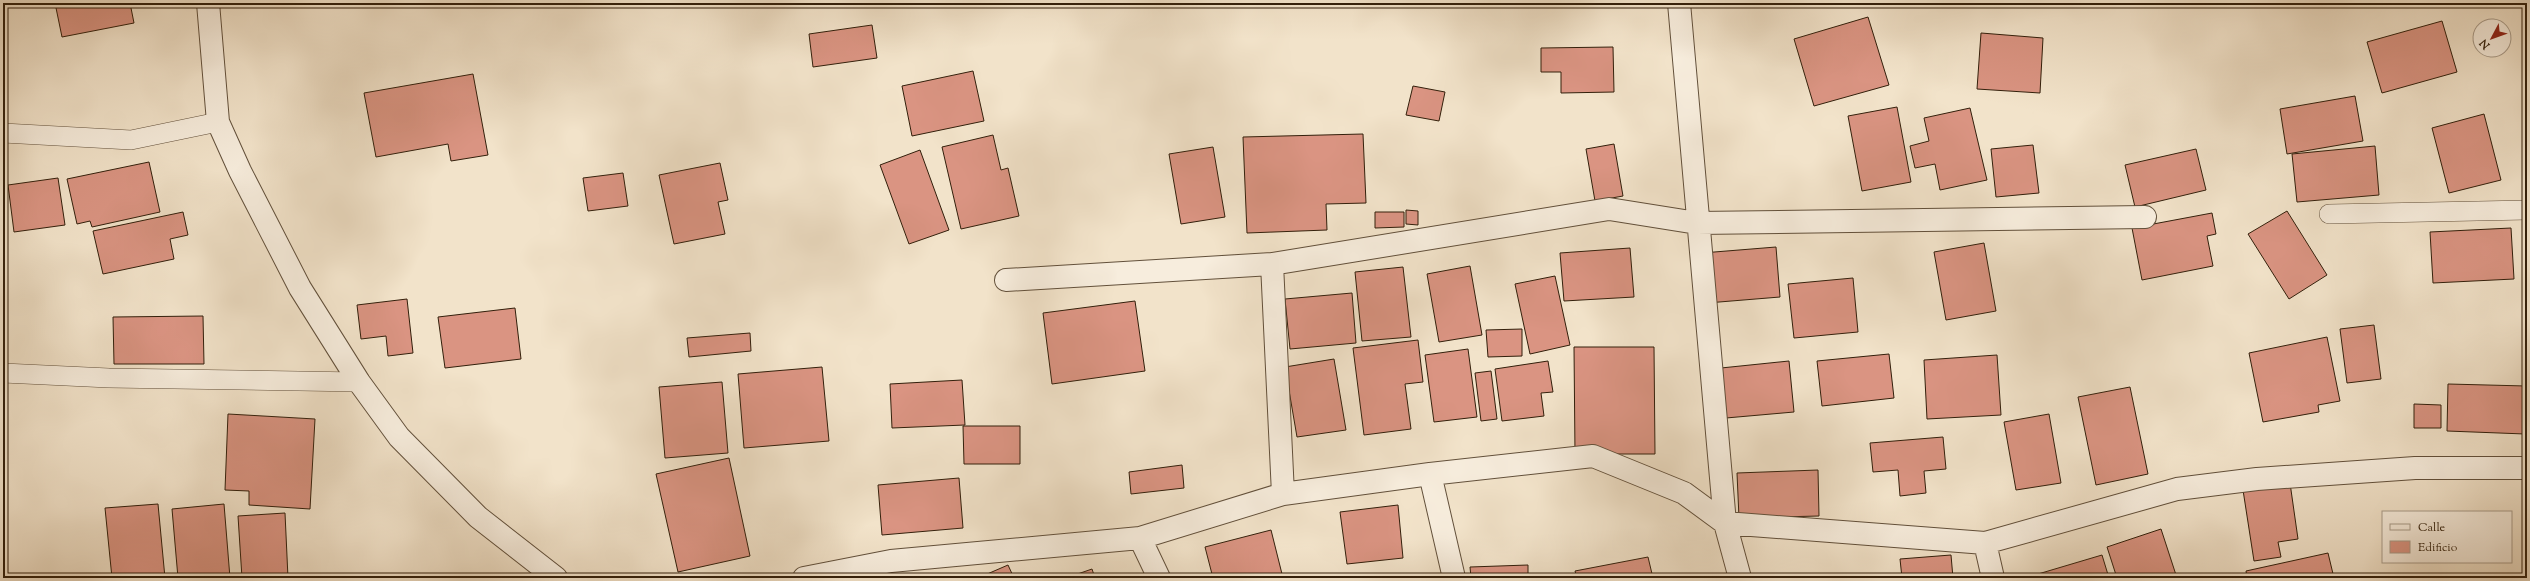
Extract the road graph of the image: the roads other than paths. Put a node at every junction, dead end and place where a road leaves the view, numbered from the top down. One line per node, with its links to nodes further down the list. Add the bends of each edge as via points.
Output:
1 (208, 3): 3 (street)
2 (1679, 3): 8 (street)
3 (218, 122): 4 (lane, via 131,140); 12 (street, via 300,288)
4 (3, 133)
5 (2527, 210): 6 (lane)
6 (2329, 214)
7 (2145, 217): 8 (street)
8 (1697, 223): 9 (street, via 1609,209); 16 (street)
9 (1272, 264): 10 (street); 15 (street)
10 (1006, 280)
11 (3, 373): 12 (lane, via 109,378)
12 (359, 382): 20 (street, via 400,437 478,517)
13 (2527, 468): 18 (street, via 2415,468 2257,479 2177,490)
14 (1430, 474): 15 (street); 16 (street, via 1593,456 1684,493); 23 (street)
15 (1282, 494): 17 (street)
16 (1725, 523): 18 (street); 24 (street)
17 (1140, 538): 19 (street); 22 (street)
18 (1984, 543): 25 (street)
19 (894, 569): 21 (street)
20 (556, 578)
21 (804, 578)
22 (1159, 578)
23 (1454, 578)
24 (1740, 578)
25 (1993, 578)

